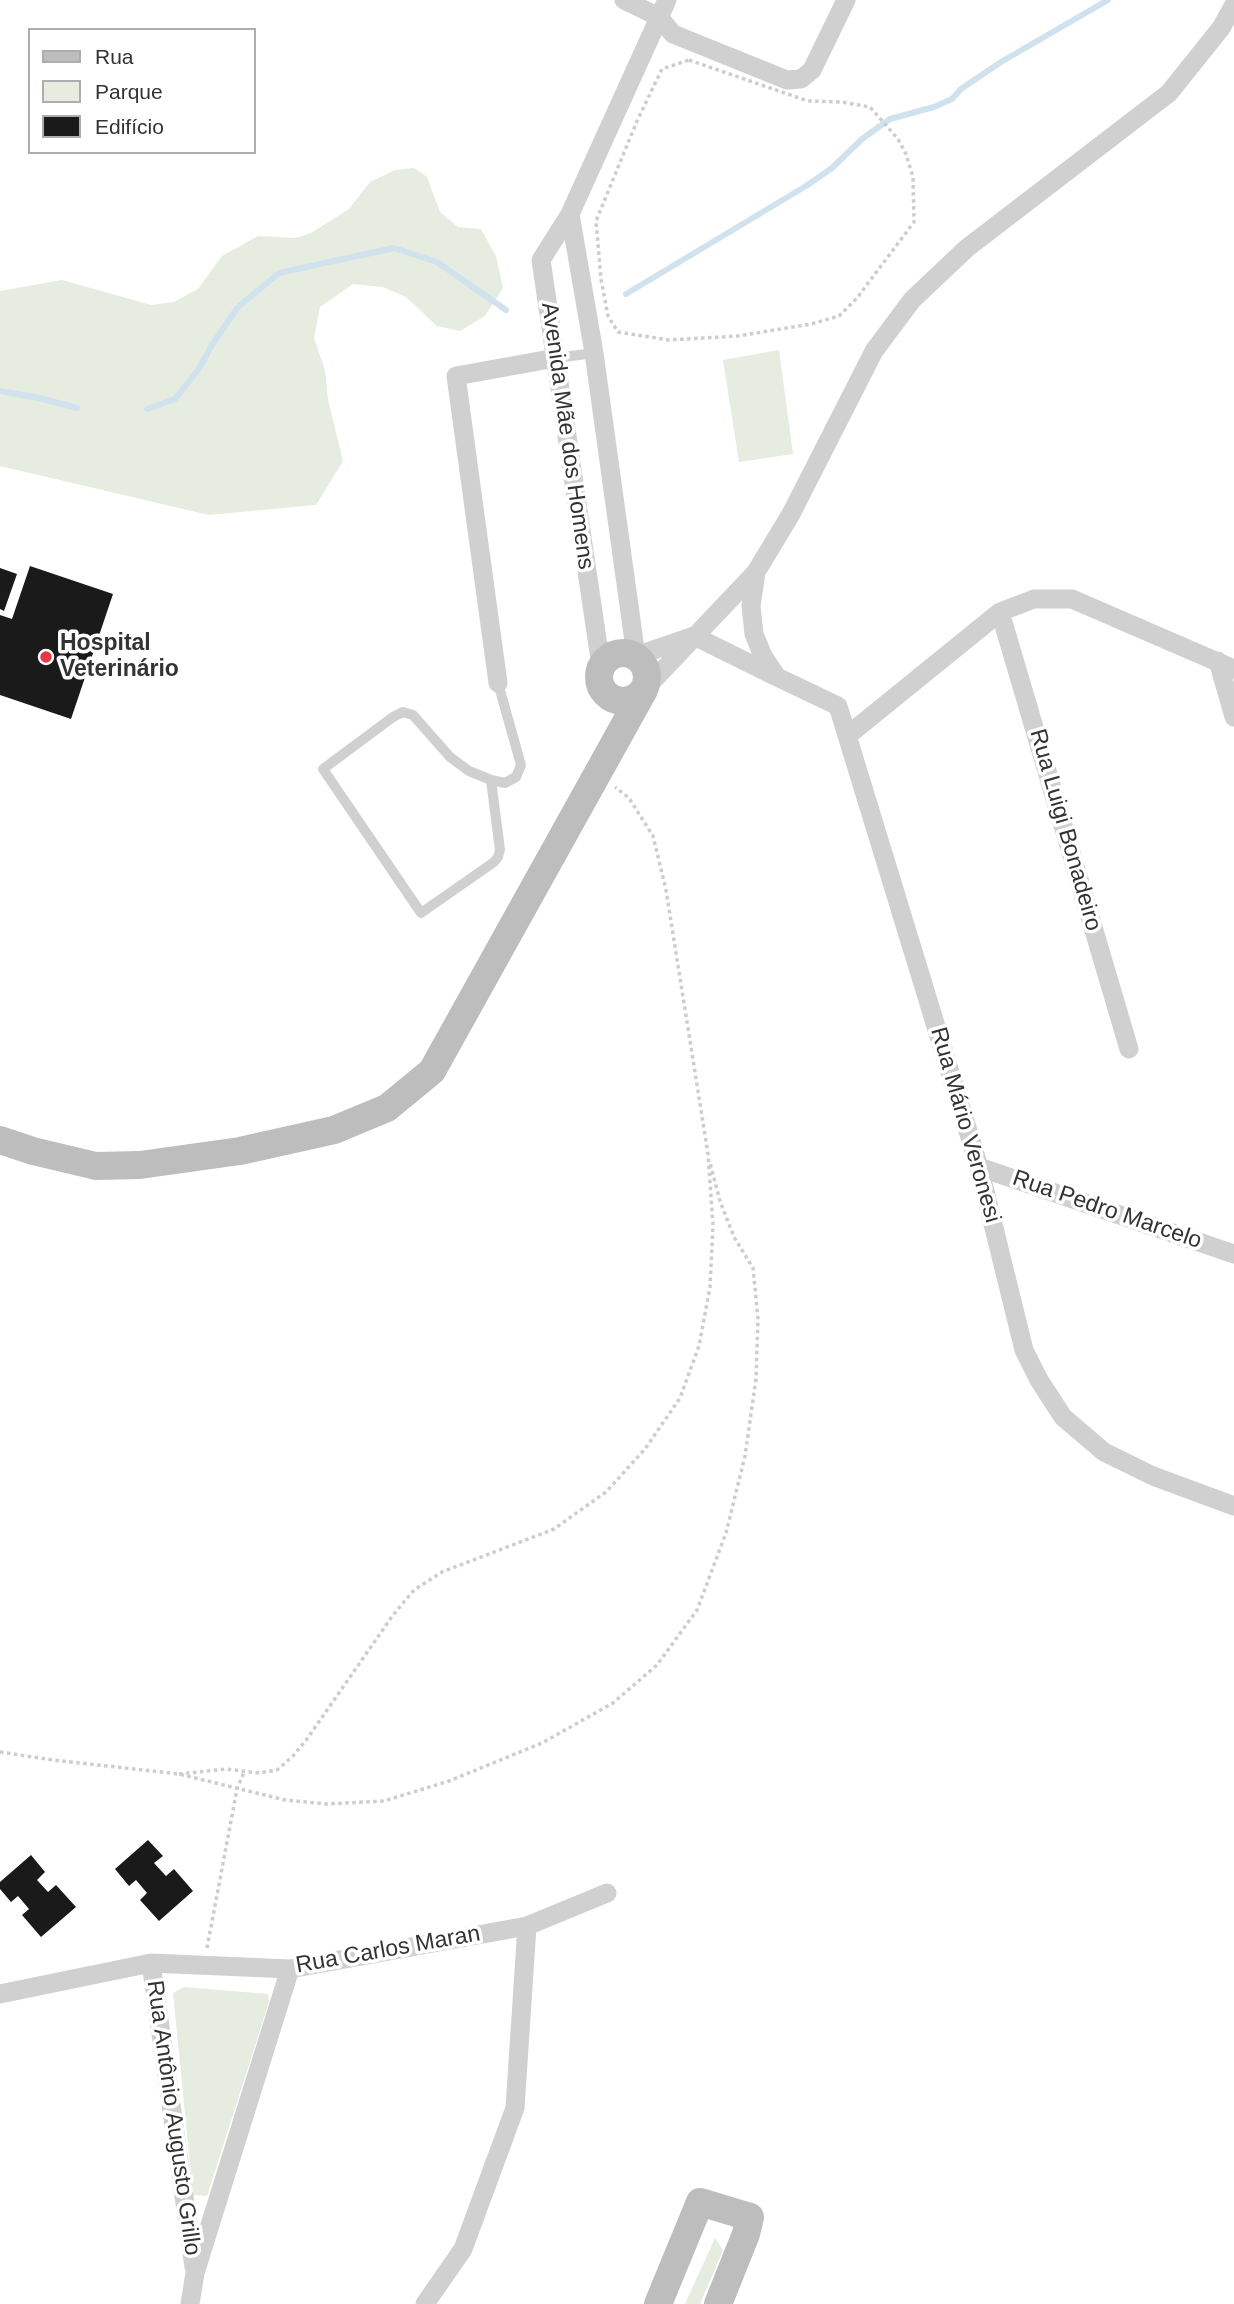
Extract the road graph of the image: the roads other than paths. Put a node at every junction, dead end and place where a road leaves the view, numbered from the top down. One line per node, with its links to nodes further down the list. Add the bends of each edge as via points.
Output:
1 (624, 0): 4 (street)
2 (846, 0): 4 (street, via 812,70 801,79 787,80 673,34)
3 (1234, 5): 8 (street, via 1169,93 967,248 912,300 874,351)
4 (663, 8): 5 (street, Avenida Mãe dos Homens)
5 (570, 214): 6 (street, Avenida Mãe dos Homens); 7 (street, Avenida Mãe dos Homens, via 541,260)
6 (594, 352): 7 (lane); 11 (street, Avenida Mãe dos Homens)
7 (556, 358): 13 (street, Avenida Mãe dos Homens); 15 (street, via 456,376)
8 (757, 572): 10 (street); 14 (street, via 751,606 754,634)
9 (1000, 612): 12 (street, via 1034,599 1072,599); 19 (street); 22 (street, Rua Luigi Bonadeiro)
10 (694, 636): 11 (street); 14 (street, Rua Mário Veronesi); 16 (street)
11 (636, 656): 13 (street, via 621,652); 16 (street, via 646,668)
12 (1226, 665): 18 (street)
13 (601, 666): 17 (street, via 599,682)
14 (777, 677): 19 (street, Rua Mário Veronesi, via 838,706)
15 (498, 683): 21 (lane, via 521,765 516,777 505,783)
16 (644, 690): 17 (street, via 631,700); 20 (street)
17 (607, 696): 20 (street)
18 (1234, 717)
19 (848, 736): 24 (street, Rua Mário Veronesi)
20 (611, 748): 23 (street, via 432,1071 387,1108 334,1130 240,1151 140,1165 96,1166)
21 (491, 780): 21 (lane, via 450,757 413,715 403,712 323,769 421,913 498,857)
22 (1129, 1049)
23 (0, 1140)
24 (979, 1167): 25 (street, Rua Pedro Marcelo); 26 (street, Rua Mário Veronesi, via 1024,1350 1063,1417 1104,1452)
25 (1234, 1254)
26 (1234, 1506)
27 (607, 1893): 28 (street, Rua Carlos Maran)
28 (527, 1926): 30 (street, Rua Carlos Maran); 34 (street, via 515,2108 463,2249)
29 (150, 1963): 30 (street, Rua Carlos Maran); 31 (street, Rua Carlos Maran); 32 (street, Rua Antônio Augusto Grillo)
30 (290, 1969): 32 (street, Rua Antônio Augusto Grillo)
31 (0, 1994)
32 (195, 2273): 33 (street, Rua Antônio Augusto Grillo)
33 (190, 2304)
34 (425, 2304)
35 (658, 2304): 36 (street, via 700,2202 750,2217)
36 (718, 2304)

